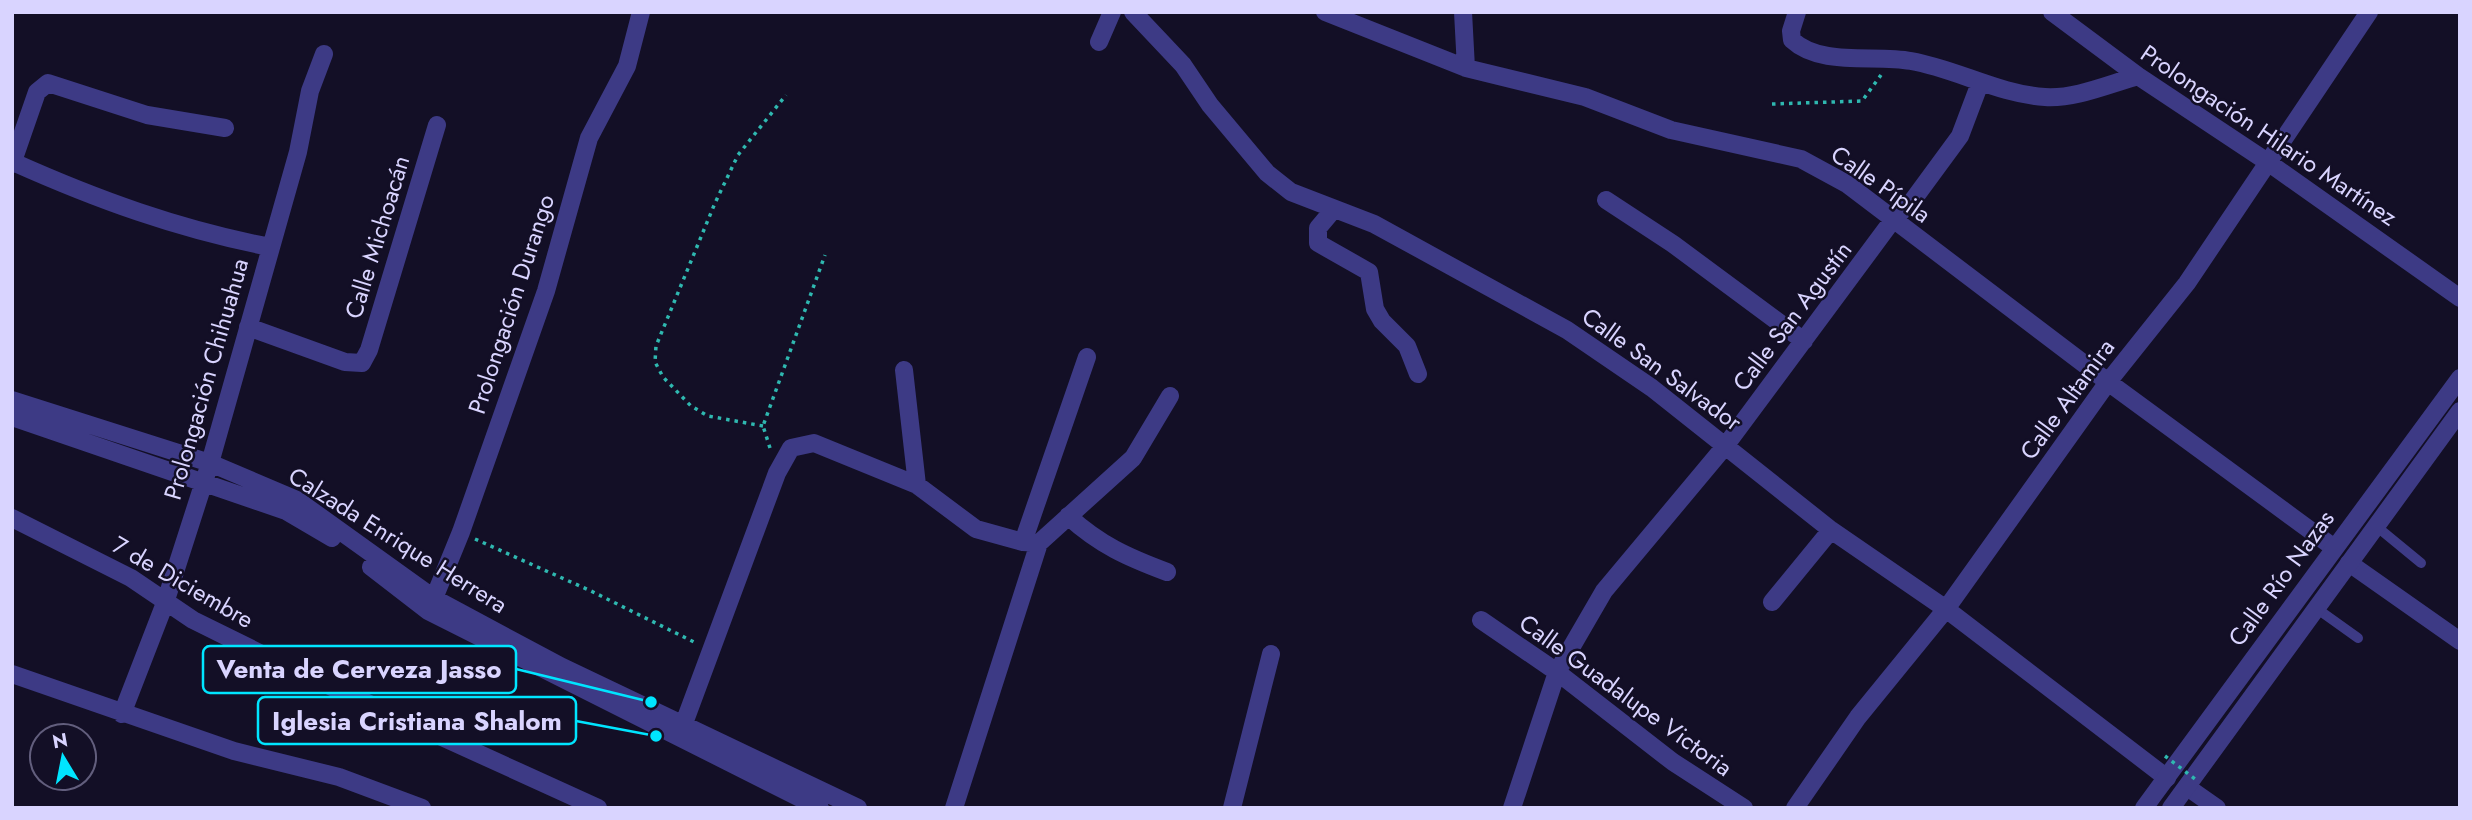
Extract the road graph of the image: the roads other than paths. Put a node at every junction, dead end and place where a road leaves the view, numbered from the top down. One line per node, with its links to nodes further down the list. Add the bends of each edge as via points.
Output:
1 (641, 12): 48 (street, Prolongación Durango, via 627,66 589,138 546,291)
2 (1112, 12): 9 (street)
3 (1133, 12): 19 (street, Calle San Salvador, via 1183,65 1267,173 1291,192)
4 (1325, 12): 11 (street, Calle Pípila)
5 (1463, 12): 11 (street)
6 (1797, 12): 13 (street, via 1792,40 1812,53 1892,59 1935,67)
7 (2052, 12): 12 (street, Prolongación Hilario Martínez)
8 (2368, 12): 17 (street, Calle Altamira)
9 (1099, 42)
10 (324, 54): 21 (street, Prolongación Chihuahua, via 310,91 304,130)
11 (1466, 68): 20 (street, Calle Pípila, via 1586,97 1671,130 1801,159 1847,184)
12 (2138, 76): 13 (street, via 2047,98); 17 (street, Prolongación Hilario Martínez)
13 (1980, 83): 20 (street, Calle San Agustín, via 1960,136)
14 (437, 125): 23 (street, Calle Michoacán, via 362,363 345,362)
15 (225, 128): 16 (street, via 147,115 55,85 41,86)
16 (12, 163): 21 (street, via 150,218)
17 (2269, 163): 22 (street, Prolongación Hilario Martínez); 29 (street, Calle Altamira, via 2187,283)
18 (1606, 200): 24 (street)
19 (1334, 209): 27 (street, via 1318,228 1318,243 1369,272 1375,309 1400,336); 34 (street, Calle San Salvador, via 1374,224 1567,330)
20 (1892, 221): 24 (street, Calle San Agustín); 29 (street, Calle Pípila)
21 (270, 247): 23 (street, Prolongación Chihuahua)
22 (2460, 298)
23 (248, 327): 35 (street, Prolongación Chihuahua)
24 (1804, 341): 34 (street, Calle San Agustín)
25 (1087, 357): 41 (street)
26 (904, 370): 36 (street)
27 (1418, 374)
28 (2460, 378): 42 (street, Calle Río Nazas)
29 (2108, 382): 42 (street, Calle Pípila); 50 (street, Calle Altamira)
30 (1170, 396): 37 (street, via 1133,458)
31 (12, 400): 35 (street, Calzada Enrique Herrera)
32 (2460, 411): 39 (street, Calle Río Nazas)
33 (12, 416): 35 (street, Calzada Enrique Herrera)
34 (1726, 445): 40 (street, Calle San Salvador); 55 (street, Calle San Agustín, via 1604,591)
35 (206, 472): 47 (street, Prolongación Chihuahua); 48 (street, Calzada Enrique Herrera, via 297,500)
36 (917, 485): 41 (street, via 976,529); 58 (street, via 814,443 791,448 777,473)
37 (1068, 516): 41 (street); 45 (street, via 1118,554)
38 (12, 518): 47 (street, 7 de Diciembre, via 131,578)
39 (2376, 526): 43 (street, Calle Río Nazas); 44 (lane)
40 (1831, 530): 46 (street); 50 (street, Calle San Salvador)
41 (1031, 542): 65 (street)
42 (2333, 547): 59 (street, Calle Río Nazas)
43 (2349, 563): 49 (street, Calle Río Nazas); 53 (street)
44 (2421, 563)
45 (1167, 572)
46 (1772, 602)
47 (164, 603): 57 (street, Prolongación Chihuahua); 62 (street, 7 de Diciembre, via 286,666)
48 (431, 605): 58 (street, Calzada Enrique Herrera, via 562,667)
49 (2316, 608): 52 (lane); 60 (street, Calle Río Nazas)
50 (1946, 609): 59 (street, Calle San Salvador); 69 (street, Calle Altamira, via 1858,717)
51 (1480, 620): 55 (street, Calle Guadalupe Victoria)
52 (2358, 638)
53 (2460, 641)
54 (1271, 654): 66 (street)
55 (1557, 672): 67 (street, Calle San Agustín); 68 (street, Calle Guadalupe Victoria, via 1673,762)
56 (12, 674): 57 (street)
57 (122, 714): 61 (street, via 234,751 339,777)
58 (681, 732): 63 (street, Calzada Enrique Herrera); 64 (street, Calzada Enrique Herrera)
59 (2167, 778): 70 (street, Calle Río Nazas)
60 (2191, 783): 71 (street, Calle Río Nazas); 72 (street)
61 (422, 808)
62 (598, 808)
63 (820, 808)
64 (858, 808)
65 (954, 808)
66 (1232, 808)
67 (1512, 808)
68 (1744, 808)
69 (1795, 808)
70 (2144, 808)
71 (2171, 808)
72 (2217, 808)

